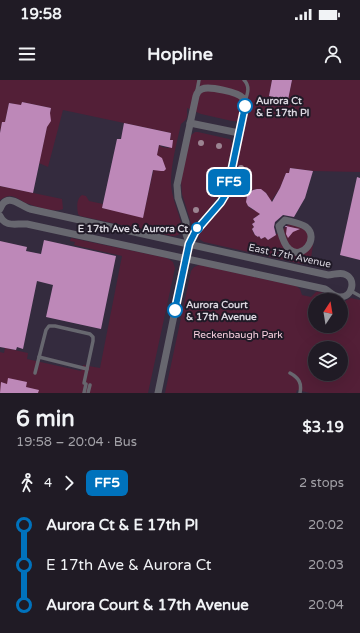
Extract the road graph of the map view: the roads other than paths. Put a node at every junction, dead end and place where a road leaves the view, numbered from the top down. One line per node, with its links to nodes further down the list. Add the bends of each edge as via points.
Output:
1 (199, 80): 3 (lane)
2 (244, 80): 4 (lane, via 248,86 248,94)
3 (195, 98): 4 (street, via 200,90 208,88 238,94); 5 (street)
4 (244, 102): 6 (street)
5 (190, 123): 6 (street); 10 (street, via 176,185)
6 (240, 133): 10 (street, via 225,196 199,226)
7 (0, 209): 10 (street, East 17th Avenue, via 6,202 13,201 30,209)
8 (0, 217): 11 (street, via 8,224 27,224)
9 (291, 222): 9 (street, via 285,220 279,226 280,232 289,249 301,252 309,245 311,235 305,227)
10 (189, 244): 11 (street); 12 (street, East 17th Avenue, via 328,275 345,274 352,282)
11 (186, 259): 12 (street, via 325,289 338,296 344,296); 21 (street)
12 (351, 291): 13 (lane)
13 (360, 296)
14 (39, 357): 15 (lane); 15 (lane, via 49,326 90,334 93,341); 16 (lane)
15 (87, 369): 18 (lane)
16 (36, 373)
17 (290, 373): 22 (lane, via 300,383)
18 (86, 384): 19 (lane); 20 (lane)
19 (84, 393)
20 (88, 393)
21 (158, 393)
22 (300, 393)

